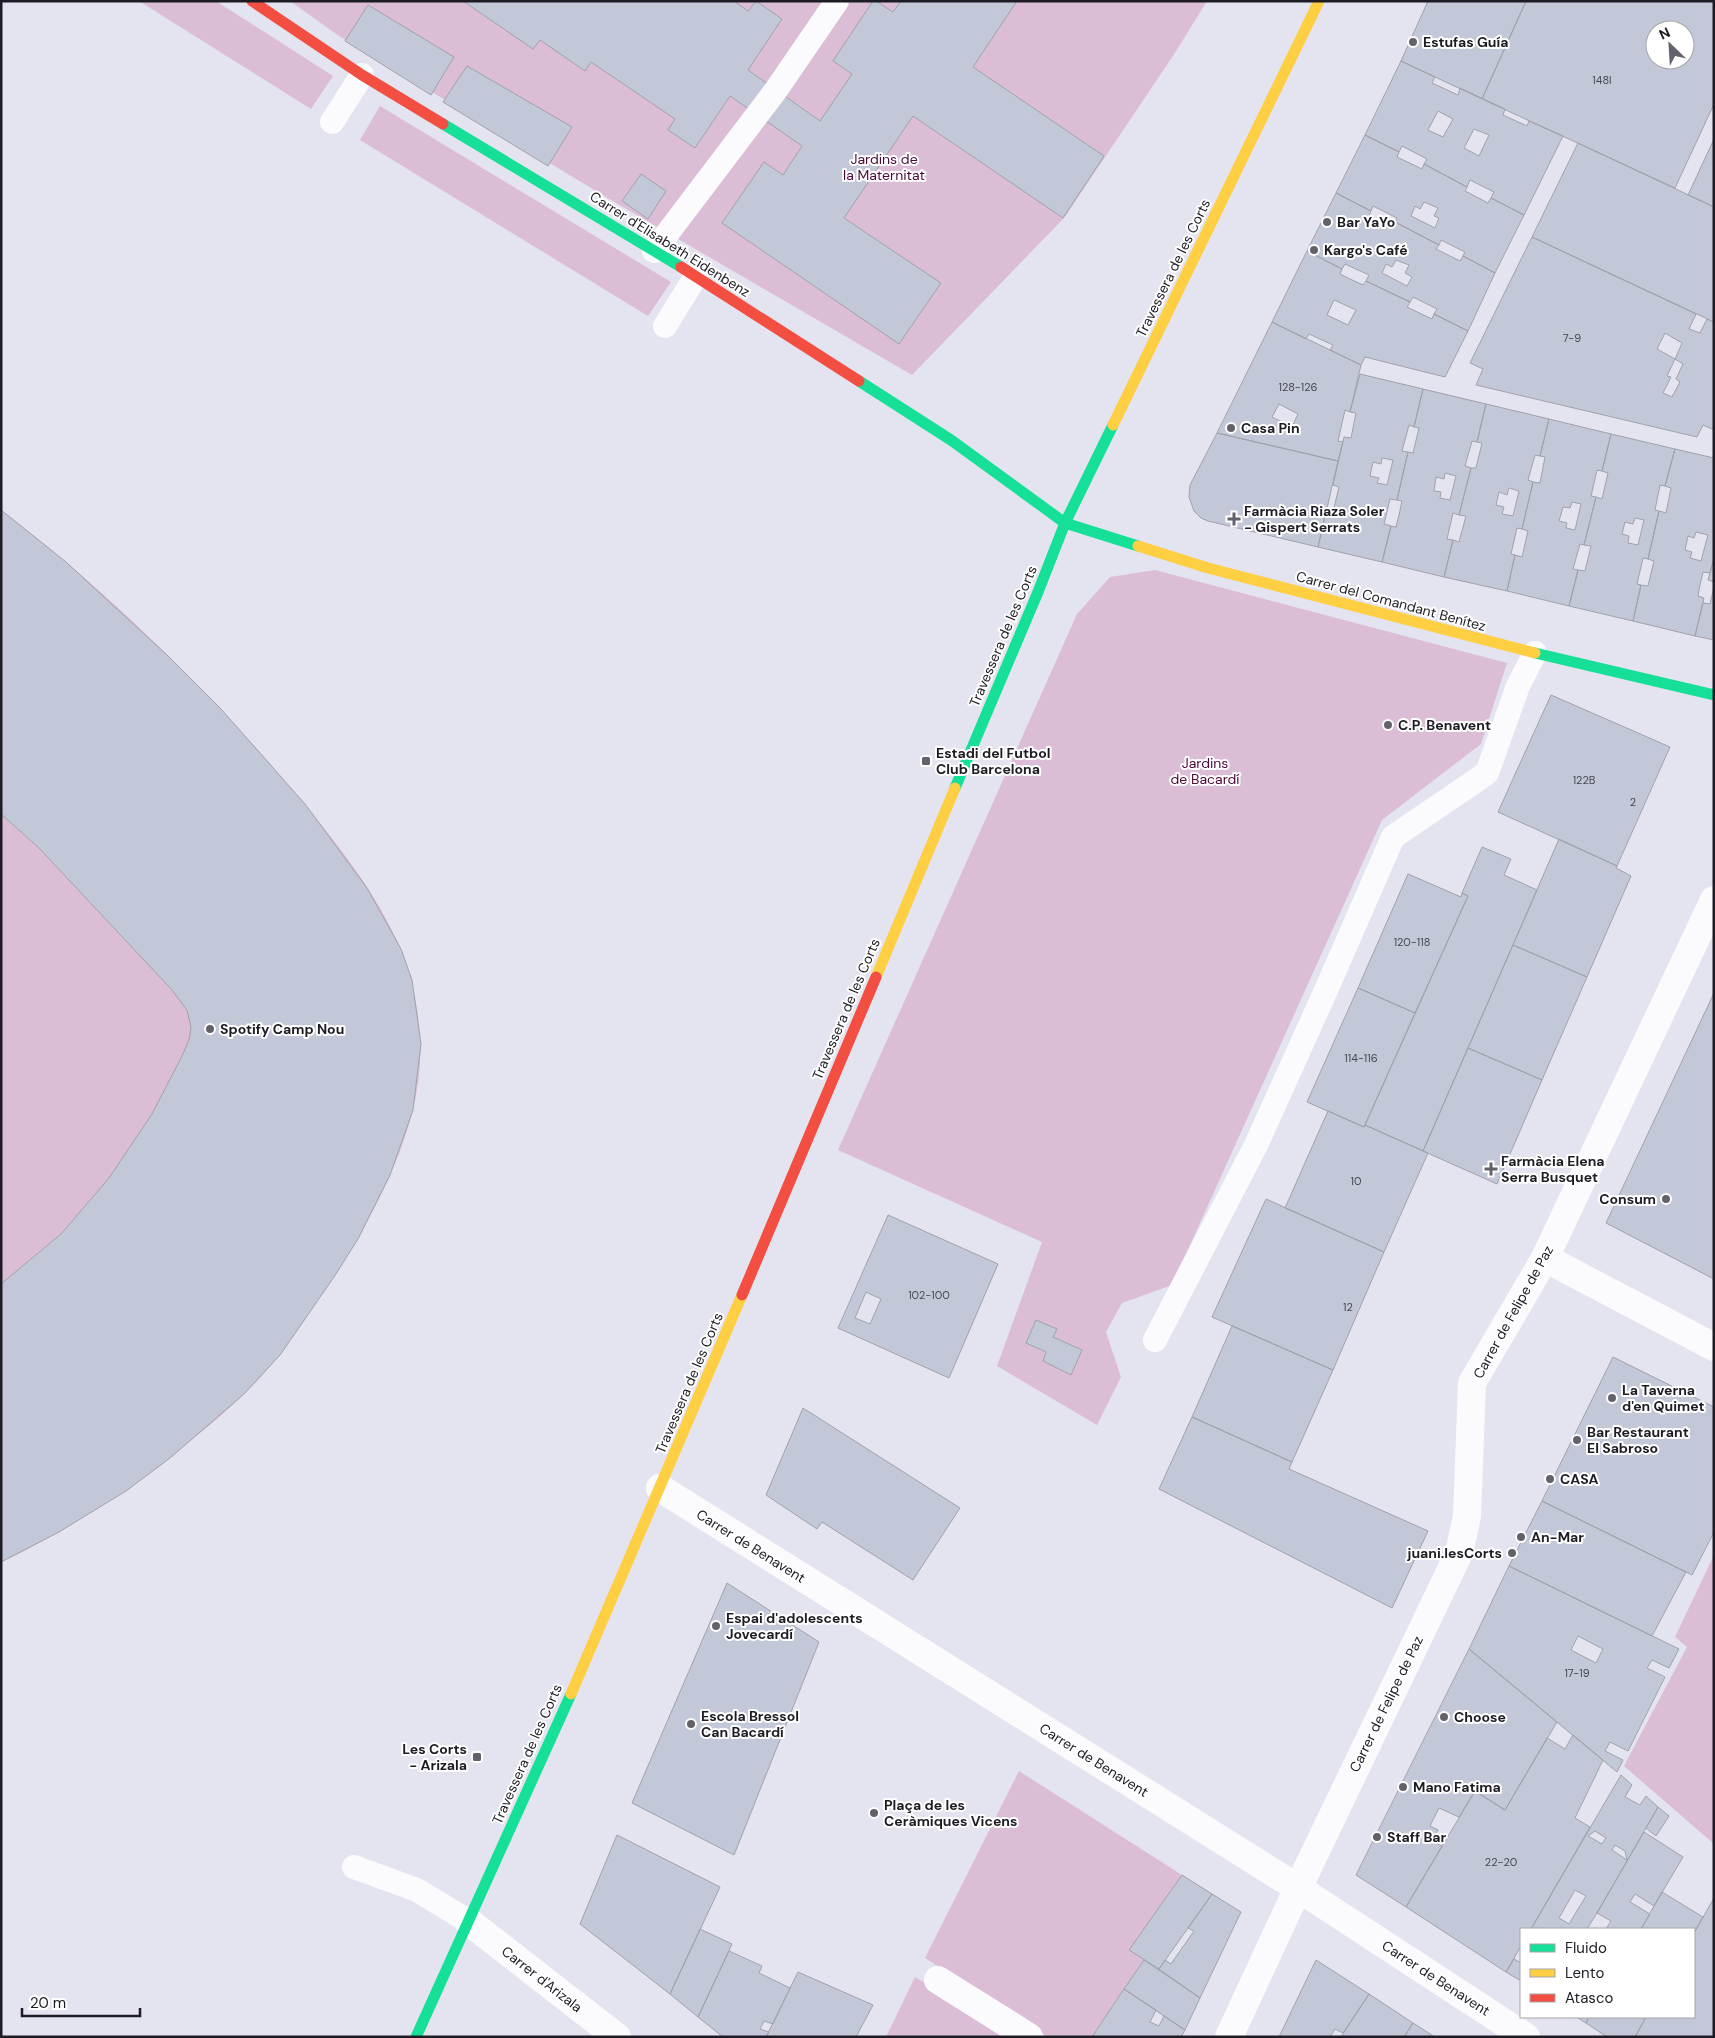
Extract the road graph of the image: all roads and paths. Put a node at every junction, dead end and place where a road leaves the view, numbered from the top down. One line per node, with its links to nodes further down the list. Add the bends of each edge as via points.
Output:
1 (252, 1): 4 (main road, Carrer d'Elisabeth Eidenbenz)
2 (837, 1): 6 (lane, via 776,90)
3 (1319, 1): 9 (main road, Travessera de les Corts)
4 (362, 74): 5 (lane); 6 (main road, Carrer d'Elisabeth Eidenbenz)
5 (332, 122)
6 (654, 251): 7 (main road, Carrer d'Elisabeth Eidenbenz)
7 (696, 276): 8 (lane); 9 (main road, Carrer d'Elisabeth Eidenbenz, via 951,440)
8 (665, 326)
9 (1064, 523): 10 (main road, Carrer del Comandant Benítez, via 1200,566); 16 (main road, Travessera de les Corts, via 1038,592)
10 (1536, 653): 11 (main road, Carrer del Comandant Benítez); 14 (lane, via 1518,686 1487,773 1392,837 1256,1145)
11 (1714, 695)
12 (1714, 900): 13 (street, Carrer de Felipe de Paz)
13 (1545, 1258): 15 (street); 18 (street, Carrer de Felipe de Paz, via 1472,1383 1467,1516 1459,1553)
14 (1155, 1340)
15 (1714, 1347)
16 (660, 1488): 18 (street, Carrer de Benavent); 19 (main road, Travessera de les Corts)
17 (354, 1867): 19 (lane, via 417,1890)
18 (1298, 1888): 24 (street, Carrer de Felipe de Paz); 25 (street, Carrer de Benavent)
19 (468, 1921): 21 (main road, Travessera de les Corts); 22 (street, Carrer d'Arizala)
20 (938, 1980): 23 (street)
21 (416, 2037)
22 (616, 2037)
23 (1029, 2037)
24 (1229, 2037)
25 (1526, 2037)

